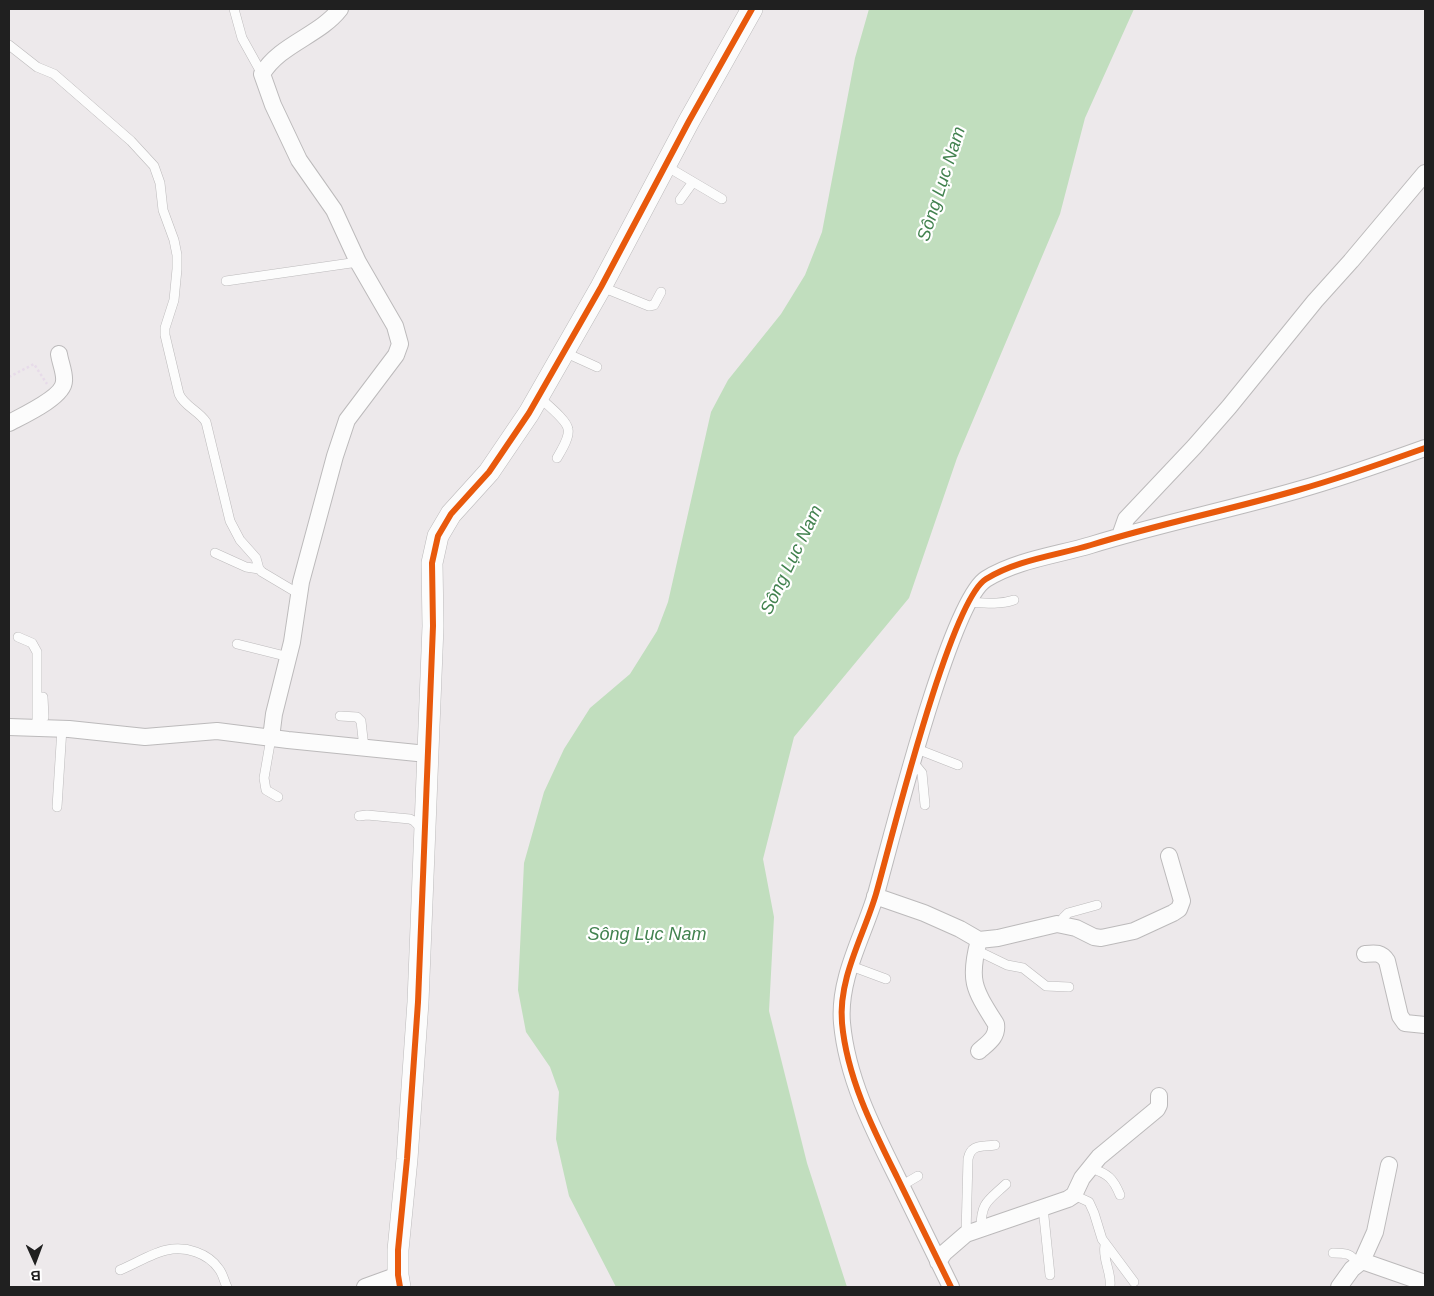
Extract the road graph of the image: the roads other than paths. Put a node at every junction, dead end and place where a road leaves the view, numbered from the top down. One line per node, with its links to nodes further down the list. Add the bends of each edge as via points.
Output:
1 (234, 9): 5 (lane, via 242,38)
2 (340, 9): 5 (street, via 334,17 284,50)
3 (752, 9): 6 (street)
4 (9, 45): 24 (lane, via 31,63 54,74 131,141 154,166 177,255 174,300 165,335 179,394 206,422 230,521 240,540 256,558)
5 (262, 74): 11 (street, via 291,144 334,210)
6 (666, 166): 8 (lane); 13 (street)
7 (1425, 172): 22 (street, via 1314,301 1229,407 1126,519)
8 (693, 182): 9 (lane); 10 (lane)
9 (722, 199)
10 (680, 200)
11 (358, 262): 12 (lane); 25 (street, via 395,326 400,350 347,420 317,519)
12 (226, 281)
13 (601, 287): 14 (lane, via 650,306 654,305); 15 (street)
14 (661, 292)
15 (564, 352): 17 (lane); 18 (street)
16 (59, 354): 19 (street, via 65,380 63,388 31,412)
17 (597, 367)
18 (539, 397): 21 (lane, via 568,428); 38 (street, via 489,472 452,514 438,536 432,563 433,626)
19 (9, 423)
20 (1425, 448): 22 (street, via 1296,491)
21 (557, 458)
22 (1120, 536): 27 (street, via 1023,563 989,577 981,582)
23 (215, 553): 24 (lane, via 246,567)
24 (259, 569): 25 (lane)
25 (299, 594): 30 (street)
26 (1014, 600): 27 (lane, via 996,604)
27 (968, 602): 39 (street, via 945,659)
28 (18, 638): 33 (lane, via 32,643 37,652)
29 (237, 644): 30 (lane)
30 (289, 657): 36 (street)
31 (43, 697): 33 (lane, via 44,717)
32 (340, 716): 37 (lane, via 357,717 361,721)
33 (37, 723): 34 (street); 35 (street)
34 (9, 727)
35 (62, 728): 36 (street, via 145,737 217,731); 43 (lane)
36 (271, 738): 37 (street); 41 (lane, via 264,778 266,790)
37 (364, 748): 38 (street)
38 (427, 754): 45 (street)
39 (915, 756): 40 (lane); 42 (lane, via 922,774); 47 (street)
40 (958, 764)
41 (278, 797)
42 (925, 806)
43 (57, 807)
44 (360, 816): 45 (lane, via 410,819)
45 (424, 832): 74 (street, via 418,1002 408,1159 398,1250)
46 (1169, 856): 49 (street, via 1182,901 1173,913 1134,931 1101,938)
47 (875, 896): 50 (street, via 960,929); 52 (street)
48 (1097, 906): 49 (lane, via 1068,913 1063,918)
49 (1064, 924): 50 (street)
50 (978, 945): 54 (lane, via 1007,965 1023,968 1046,986); 56 (street, via 974,960 974,986 997,1029 994,1038)
51 (1365, 954): 55 (street, via 1383,955 1400,1016 1405,1023)
52 (851, 966): 53 (lane); 63 (street, via 843,992 844,1036 870,1124)
53 (886, 979)
54 (1069, 987)
55 (1425, 1025)
56 (979, 1051)
57 (1159, 1096): 60 (street, via 1157,1109)
58 (995, 1145): 67 (lane, via 974,1148 968,1159)
59 (1389, 1166): 71 (street, via 1375,1232)
60 (1091, 1168): 64 (lane, via 1105,1173 1115,1182); 65 (street, via 1082,1178)
61 (918, 1176): 63 (lane)
62 (1006, 1184): 67 (lane, via 986,1202)
63 (901, 1186): 70 (street)
64 (1120, 1195)
65 (1074, 1196): 66 (street); 68 (lane, via 1089,1202)
66 (1043, 1207): 67 (street); 73 (lane)
67 (974, 1231): 70 (street, via 944,1253)
68 (1105, 1245): 75 (lane); 80 (lane, via 1103,1255)
69 (1333, 1253): 71 (lane, via 1352,1255)
70 (938, 1262): 79 (street)
71 (1360, 1263): 76 (street); 81 (street)
72 (120, 1270): 77 (lane, via 166,1250 198,1252 220,1270)
73 (1050, 1275)
74 (399, 1281): 78 (street)
75 (1134, 1282)
76 (1425, 1282)
77 (226, 1287)
78 (365, 1287)
79 (951, 1287)
80 (1110, 1287)
81 (1339, 1287)

